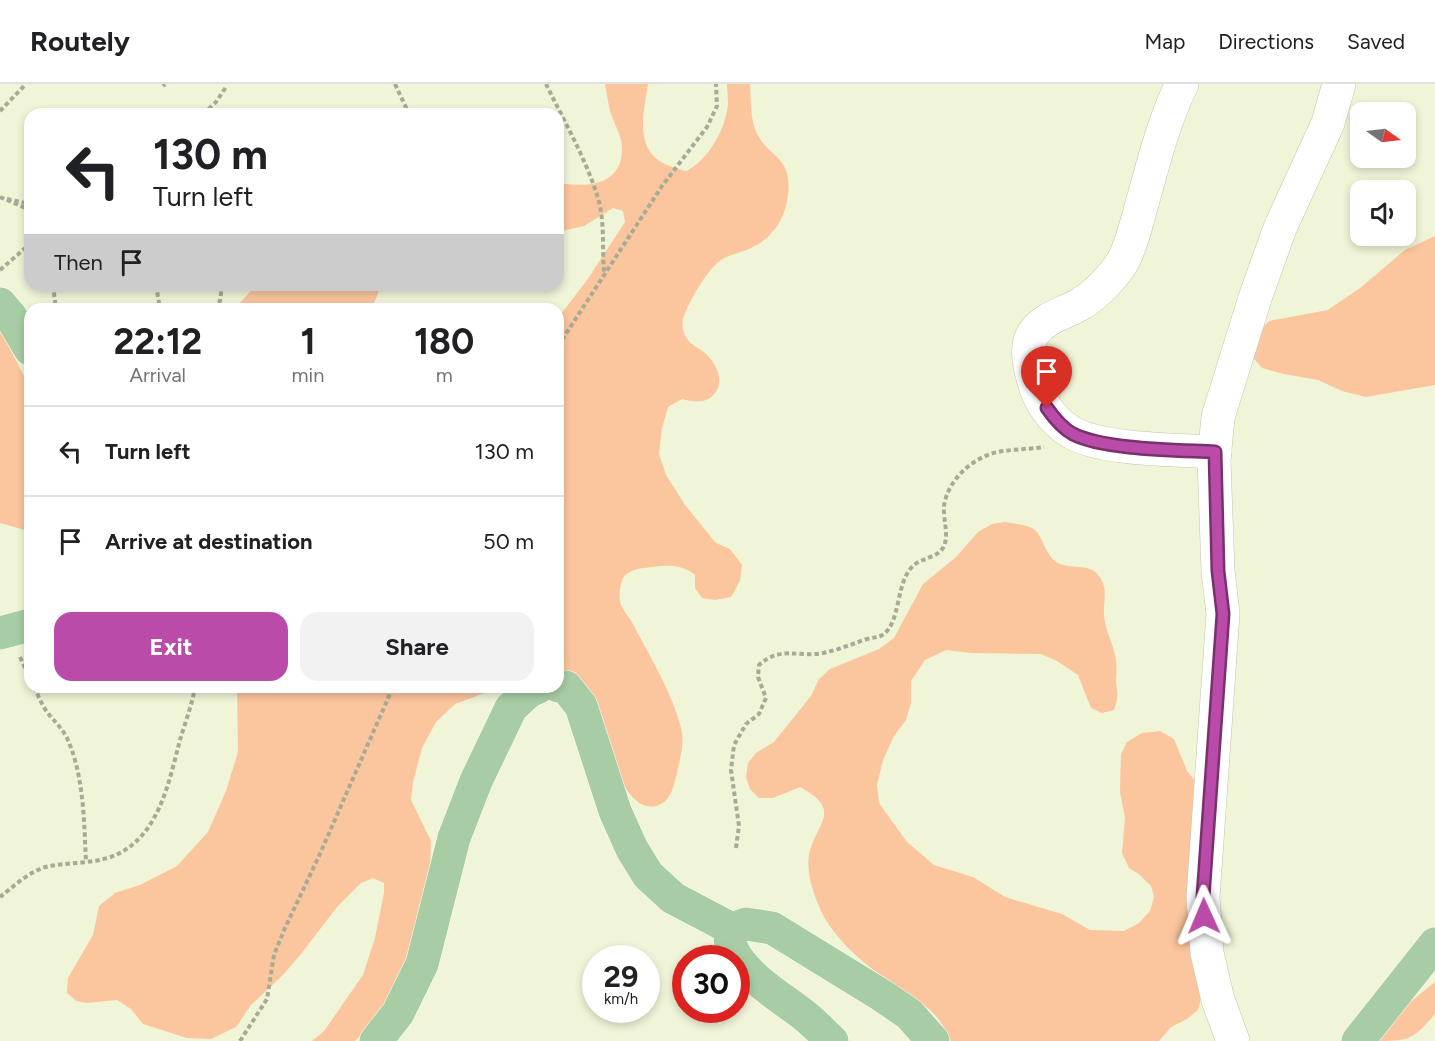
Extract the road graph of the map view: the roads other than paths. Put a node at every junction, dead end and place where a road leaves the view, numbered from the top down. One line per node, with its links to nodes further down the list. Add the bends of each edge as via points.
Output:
1 (1182, 84): 5 (street, via 1157,149 1123,261 1082,303 1040,325 1028,350 1037,394 1057,422 1073,434 1140,447)
2 (1339, 84): 5 (street, via 1328,123 1280,228 1255,298 1218,417)
3 (0, 304): 4 (main road)
4 (24, 339)
5 (1215, 452): 15 (street, via 1223,614 1203,897 1206,953)
6 (24, 627): 7 (main road)
7 (0, 633)
8 (564, 687): 10 (main road, via 581,706 615,811 648,875 673,897)
9 (527, 693): 12 (main road, via 511,708 476,781 454,838 422,964 398,1013)
10 (732, 929): 13 (main road, via 729,939 743,965); 14 (main road, via 746,924 772,928 909,1014)
11 (1435, 944): 16 (main road)
12 (376, 1041)
13 (832, 1041)
14 (933, 1041)
15 (1233, 1041)
16 (1359, 1041)

